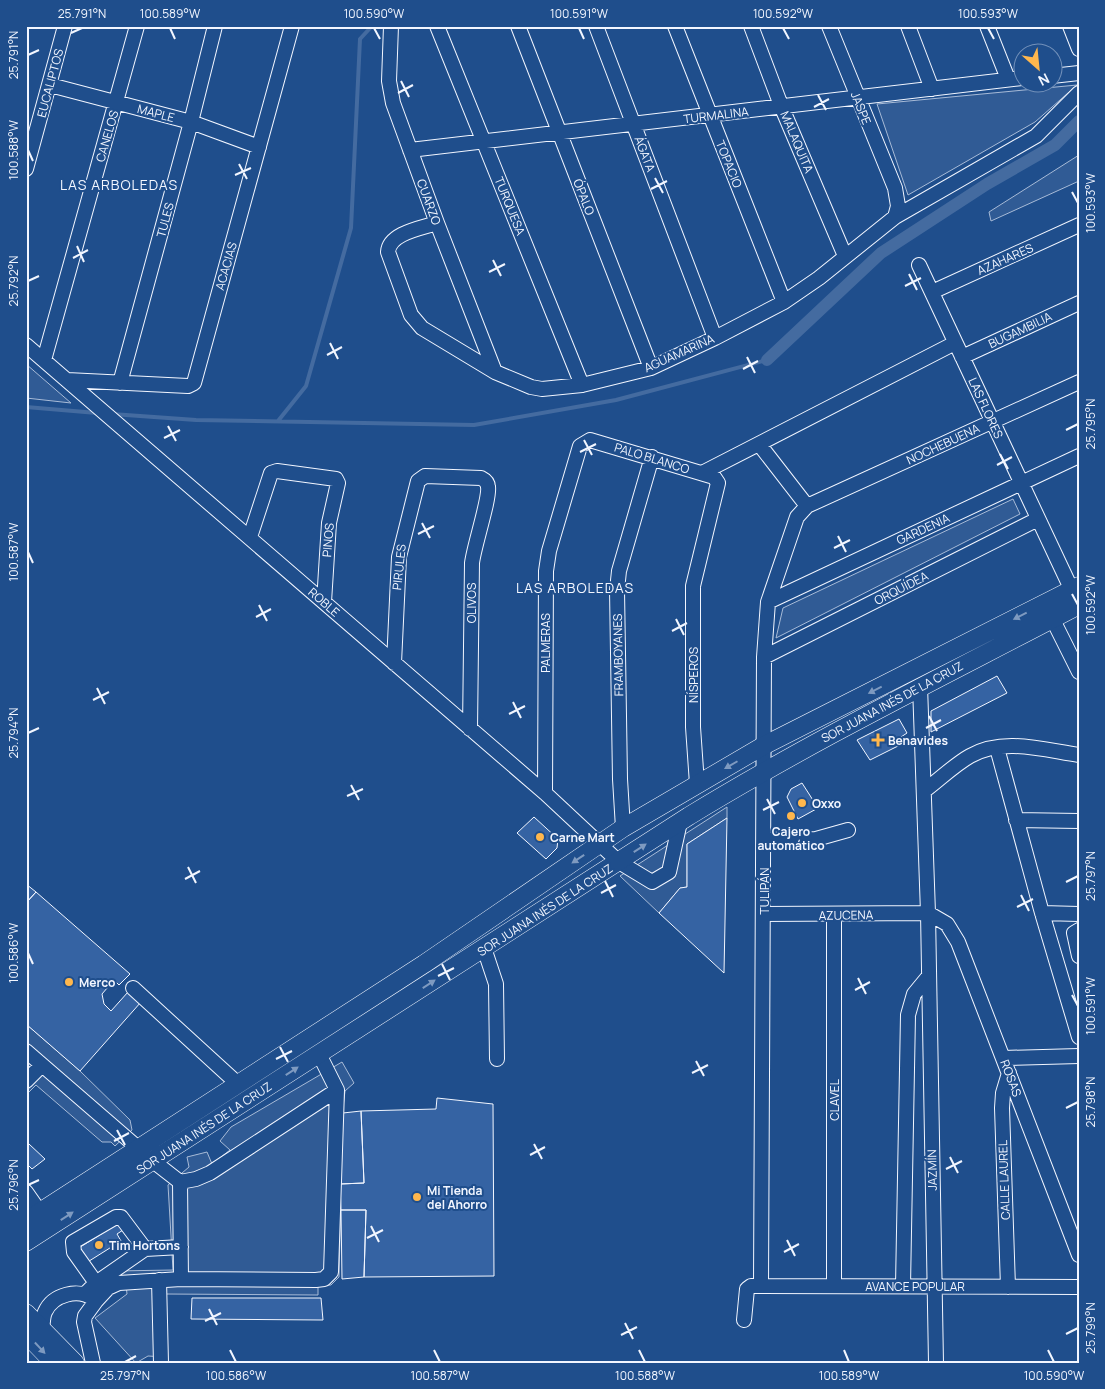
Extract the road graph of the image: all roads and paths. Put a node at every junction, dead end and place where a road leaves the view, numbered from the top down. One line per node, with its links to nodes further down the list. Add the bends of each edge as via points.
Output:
1 (65, 26): 20 (street, EUCALIPTOS)
2 (137, 26): 24 (street, CANELOS)
3 (214, 26): 27 (street, TULES)
4 (292, 26): 31 (street, ACACIAS)
5 (391, 26): 32 (street, CUARZO, via 389,81 393,103)
6 (437, 26): 30 (street, TURQUESA)
7 (518, 26): 29 (street, ÓPALO)
8 (596, 26): 28 (street, ÁGATA)
9 (675, 26): 26 (street, TOPACIO)
10 (751, 26): 25 (street, MALAQUITA)
11 (829, 26): 23 (street, JASPE)
12 (908, 26): 21 (street)
13 (987, 26): 18 (street)
14 (1070, 26): 15 (street)
15 (1079, 49)
16 (1079, 73): 17 (street)
17 (1062, 75)
18 (1008, 79): 19 (street, TURMALINA); 21 (street, TURMALINA)
19 (1012, 79)
20 (50, 85): 24 (street, MAPLE); 33 (street, EUCALIPTOS)
21 (932, 89): 23 (street, TURMALINA)
22 (1079, 93): 34 (street, AGUAMARINA, via 1036,136)
23 (856, 98): 25 (street, TURMALINA); 34 (street, JASPE, via 894,188 898,206)
24 (116, 102): 27 (street, MAPLE); 46 (street, CANELOS)
25 (782, 108): 26 (street, TURMALINA); 37 (street, MALAQUITA)
26 (709, 116): 28 (street, TURMALINA); 40 (street, TOPACIO)
27 (191, 122): 31 (street, MAPLE); 51 (street, TULES)
28 (634, 125): 29 (street, TURMALINA); 42 (street, ÁGATA)
29 (558, 133): 30 (street, TURMALINA); 47 (street, ÓPALO)
30 (484, 142): 32 (street, TURMALINA); 52 (street, TURQUESA)
31 (260, 146): 51 (street, ACACIAS, via 194,383 188,386)
32 (410, 150): 35 (street, CUARZO)
33 (26, 169)
34 (895, 217): 37 (street, AGUAMARINA)
35 (437, 223): 48 (street, CUARZO); 48 (street, AGUAMARINA, via 394,239 388,247 408,306 416,323)
36 (1079, 226): 39 (street, AZAHARES)
37 (845, 256): 40 (street, AGUAMARINA)
38 (918, 265): 39 (street, LAS FLORES)
39 (932, 292): 43 (street, LAS FLORES)
40 (784, 302): 42 (street, AGUAMARINA)
41 (1079, 303): 45 (street, BUGAMBILIA)
42 (714, 338): 47 (street, AGUAMARINA)
43 (955, 343): 45 (street, LAS FLORES); 55 (street)
44 (26, 345): 46 (street, ROBLE)
45 (962, 357): 53 (street, LAS FLORES)
46 (44, 360): 49 (street, ROBLE)
47 (651, 368): 52 (street, AGUAMARINA)
48 (495, 372): 52 (street, AGUAMARINA, via 542,389)
49 (67, 380): 51 (street, ACACIAS); 64 (street, ROBLE)
50 (1079, 382): 53 (street, NOCHEBUENA)
51 (120, 383)
52 (582, 385)
53 (992, 421): 61 (street, LAS FLORES); 62 (street, NOCHEBUENA)
54 (586, 441): 57 (street, PALO BLANCO); 82 (street, PALMERAS, via 580,446 548,551)
55 (759, 444): 58 (street); 62 (street)
56 (1079, 456): 61 (street, GARDENIA)
57 (652, 457): 58 (street, PALO BLANCO); 86 (street, FRAMBOYANES, via 619,571)
58 (702, 473): 60 (street, PALO BLANCO)
59 (485, 480): 70 (street, PIRULES, via 425,476 418,481 400,550); 75 (street, OLIVOS, via 489,489 472,563)
60 (717, 480): 80 (street, NÍSPEROS, via 719,486 693,586 693,727)
61 (1021, 483): 63 (street, LAS FLORES); 67 (street, GARDENIA)
62 (807, 506): 67 (street, TULIPÁN, via 796,517)
63 (1038, 519): 65 (street, LAS FLORES); 69 (street, ORQUÍDEA)
64 (250, 537): 66 (street, ROBLE); 66 (street, PINOS, via 271,473 277,470 336,480 327,541)
65 (1077, 596): 68 (main road, SOR JUANA INÉS DE LA CRUZ)
66 (324, 602): 70 (street, ROBLE)
67 (768, 602): 69 (street, TULIPÁN)
68 (1049, 611): 71 (street); 72 (main road, SOR JUANA INÉS DE LA CRUZ); 73 (main road, SOR JUANA INÉS DE LA CRUZ, one-way to 73)
69 (764, 657): 76 (street, TULIPÁN)
70 (394, 664): 75 (street, ROBLE)
71 (1079, 672)
72 (920, 686): 74 (main road, SOR JUANA INÉS DE LA CRUZ); 81 (street, JAZMÍN)
73 (851, 702): 74 (main road); 76 (main road, SOR JUANA INÉS DE LA CRUZ)
74 (860, 718): 79 (main road, SOR JUANA INÉS DE LA CRUZ)
75 (470, 729): 82 (street, ROBLE)
76 (763, 746): 79 (street, TULIPÁN); 80 (main road, SOR JUANA INÉS DE LA CRUZ, one-way to 80)
77 (997, 748): 78 (street, via 1020,746); 81 (street, via 969,756); 83 (street)
78 (1079, 755)
79 (764, 770): 85 (main road, SOR JUANA INÉS DE LA CRUZ); 88 (street, TULIPÁN)
80 (697, 784): 86 (main road, SOR JUANA INÉS DE LA CRUZ)
81 (924, 791): 91 (street, JAZMÍN)
82 (545, 793): 89 (street, ROBLE)
83 (1016, 820): 84 (street); 93 (street)
84 (1079, 820)
85 (680, 822): 90 (main road, SOR JUANA INÉS DE LA CRUZ, one-way to 85); 90 (street, ROBLE, via 670,872 652,882)
86 (623, 828): 89 (main road, SOR JUANA INÉS DE LA CRUZ)
87 (848, 830): 88 (street, via 816,839)
88 (764, 840): 92 (street, TULIPÁN)
89 (600, 844): 90 (street, ROBLE); 111 (main road, SOR JUANA INÉS DE LA CRUZ, one-way to 111, via 416,969)
90 (619, 862): 97 (main road, SOR JUANA INÉS DE LA CRUZ)
91 (928, 913): 95 (street, AZUCENA); 99 (street, JAZMÍN); 106 (street, ROSAS, via 952,930)
92 (764, 914): 95 (street, AZUCENA); 127 (street, TULIPÁN)
93 (1042, 914): 94 (street); 101 (street)
94 (1079, 914)
95 (834, 915): 128 (street, CLAVEL)
96 (1079, 930): 98 (street, via 1074,933)
97 (484, 948): 104 (main road, SOR JUANA INÉS DE LA CRUZ, one-way to 97); 107 (street, via 496,984)
98 (1079, 956)
99 (928, 977): 126 (street, JAZMÍN); 129 (street, via 914,994 908,1016)
100 (133, 988): 111 (street)
101 (1074, 1005): 102 (street)
102 (1079, 1037)
103 (26, 1052): 108 (street)
104 (319, 1054): 112 (street); 113 (main road, SOR JUANA INÉS DE LA CRUZ, one-way to 104)
105 (1079, 1056): 106 (street)
106 (1004, 1058): 109 (street, ROSAS)
107 (497, 1059)
108 (42, 1065): 110 (street); 114 (street)
109 (1010, 1073): 122 (street, ROSAS); 130 (street, CALLE LAUREL, via 1002,1108)
110 (26, 1081)
111 (238, 1084): 113 (main road); 114 (main road, SOR JUANA INÉS DE LA CRUZ)
112 (337, 1090): 116 (street, via 210,1173); 123 (street, via 331,1272 328,1276 316,1280)
113 (248, 1100): 115 (main road, SOR JUANA INÉS DE LA CRUZ)
114 (138, 1148): 118 (main road, SOR JUANA INÉS DE LA CRUZ)
115 (153, 1161): 116 (street); 119 (main road, SOR JUANA INÉS DE LA CRUZ, one-way to 115)
116 (180, 1182): 120 (street)
117 (26, 1192): 118 (street)
118 (33, 1216)
119 (26, 1242)
120 (181, 1247): 121 (street); 123 (street)
121 (145, 1249): 125 (street); 125 (street, via 121,1217 73,1242 74,1252)
122 (1079, 1255)
123 (181, 1279): 124 (street)
124 (159, 1280): 132 (street, via 119,1283); 138 (street)
125 (96, 1283): 132 (street)
126 (935, 1285): 129 (street, AVANCE POPULAR); 130 (street, AVANCE POPULAR); 139 (street, JAZMÍN)
127 (756, 1286): 128 (street, AVANCE POPULAR); 134 (street, TULIPÁN, via 747,1289)
128 (834, 1286): 129 (street, AVANCE POPULAR)
129 (903, 1286)
130 (1008, 1287): 131 (street, AVANCE POPULAR)
131 (1079, 1287)
132 (91, 1297): 133 (street, via 75,1292 55,1300 45,1312); 137 (street, via 84,1322)
133 (30, 1320): 135 (main road, one-way to 135); 136 (main road)
134 (744, 1320)
135 (54, 1363)
136 (75, 1363)
137 (93, 1363)
138 (161, 1363)
139 (936, 1363)

